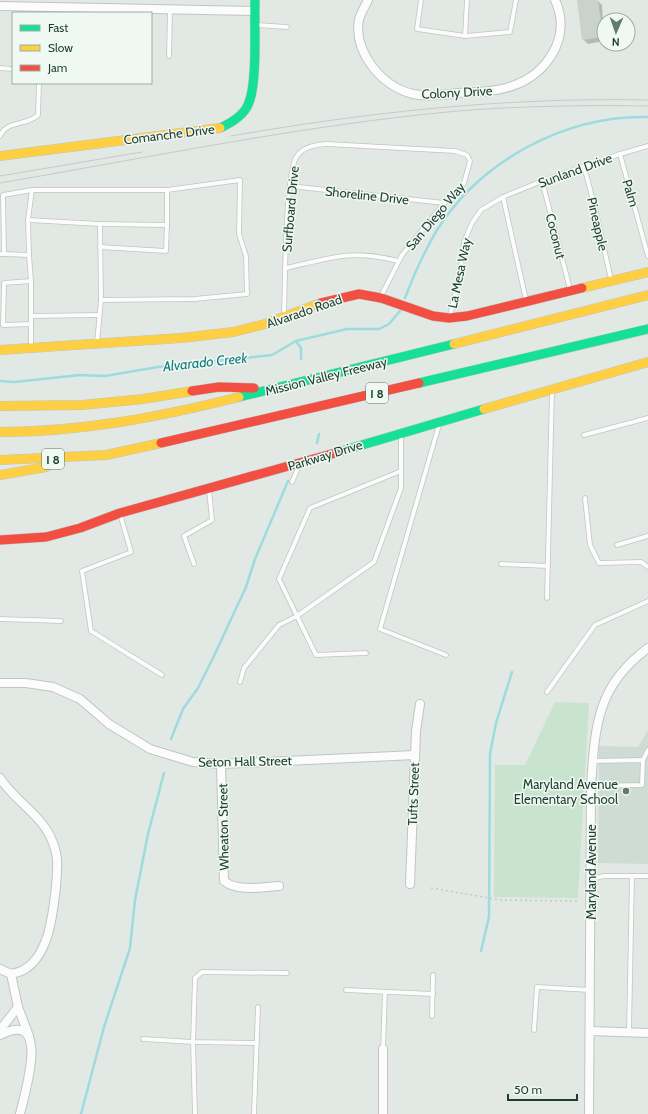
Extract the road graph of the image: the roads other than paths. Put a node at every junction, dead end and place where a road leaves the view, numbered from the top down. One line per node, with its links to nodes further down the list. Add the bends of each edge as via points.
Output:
1 (254, 0): 9 (main road, Comanche Drive)
2 (368, 0): 6 (street, Colony Drive, via 359,19 359,34 369,62 380,76 395,87 412,94 431,96 496,90 525,81 534,75 548,61 559,38 561,23)
3 (421, 0): 12 (lane, via 417,29)
4 (467, 0): 12 (lane)
5 (516, 0): 12 (lane, via 510,32)
6 (555, 0)
7 (0, 6): 8 (street)
8 (170, 9): 9 (street); 13 (lane)
9 (254, 11): 10 (main road, Comanche Drive)
10 (254, 25): 11 (lane); 21 (main road, Comanche Drive, via 251,98 243,113 226,126)
11 (287, 27)
12 (465, 36)
13 (169, 56)
14 (0, 68): 15 (lane)
15 (12, 69)
16 (39, 84): 17 (lane, via 38,115 32,120 8,127)
17 (0, 136)
18 (648, 146): 19 (lane, Sunland Drive)
19 (620, 154): 22 (lane, Sunland Drive); 35 (lane, Palm)
20 (467, 155): 24 (lane, Surfboard Drive, via 455,151 321,144 296,156); 28 (lane, San Diego Way, via 470,161 464,183 457,193)
21 (0, 156)
22 (584, 167): 23 (lane, Sunland Drive); 40 (lane, Pineapple)
23 (542, 181): 27 (lane, Sunland Drive); 41 (lane, Coconut)
24 (290, 186): 28 (lane, Shoreline Drive); 37 (lane, Surfboard Drive)
25 (32, 190): 26 (lane); 29 (lane); 33 (lane, via 3,195)
26 (167, 190): 31 (lane); 44 (lane, via 240,180 239,234 246,256 247,294 194,299)
27 (503, 197): 45 (lane); 49 (lane, La Mesa Way, via 482,210 468,231)
28 (444, 203): 36 (lane, San Diego Way)
29 (28, 220): 30 (lane); 34 (lane)
30 (100, 224): 31 (lane); 32 (lane)
31 (167, 225): 32 (lane, via 166,251)
32 (100, 247): 44 (lane)
33 (2, 254): 34 (lane)
34 (29, 255): 39 (lane)
35 (648, 256)
36 (398, 262): 37 (lane, via 356,254 335,256); 43 (lane, San Diego Way)
37 (286, 268): 48 (lane, Surfboard Drive)
38 (648, 272): 40 (main road, Alvarado Road)
39 (31, 281): 47 (lane); 50 (lane, via 4,283 3,324)
40 (612, 281): 41 (main road, Alvarado Road)
41 (570, 291): 45 (main road, Alvarado Road)
42 (648, 295): 56 (main road, Mission Valley Freeway / I 8)
43 (381, 298): 48 (main road, Alvarado Road, via 359,294 339,297); 49 (main road, Alvarado Road, via 433,316)
44 (101, 300): 46 (lane)
45 (527, 302): 49 (main road, Alvarado Road)
46 (99, 315): 47 (lane); 52 (lane)
47 (31, 316): 50 (lane)
48 (284, 318): 52 (main road, Alvarado Road, via 248,329 216,334)
49 (449, 318)
50 (31, 324): 53 (lane)
51 (648, 328): 64 (main road, I 8, via 219,431)
52 (97, 343): 53 (main road, Alvarado Road)
53 (31, 348): 54 (main road, Alvarado Road)
54 (0, 350)
55 (648, 362): 57 (main road, Parkway Drive)
56 (274, 389): 58 (main road, via 219,387 82,405); 61 (main road, Mission Valley Freeway / I 8, via 111,425 54,431)
57 (552, 389): 60 (main road, Parkway Drive); 78 (lane)
58 (0, 406)
59 (648, 418): 63 (lane)
60 (441, 420): 62 (main road, Parkway Drive); 87 (lane, via 380,629)
61 (0, 432)
62 (400, 432): 66 (main road, Parkway Drive); 67 (lane)
63 (584, 435)
64 (106, 455): 65 (main road, I 8); 68 (main road)
65 (0, 460)
66 (301, 463): 69 (lane); 70 (main road, Parkway Drive)
67 (401, 471): 82 (lane, via 401,488 374,562); 82 (lane, via 310,508 279,579)
68 (0, 475)
69 (292, 482)
70 (209, 488): 72 (main road, Parkway Drive); 76 (lane, via 212,520 184,536)
71 (585, 498): 79 (lane, via 590,545 599,564 641,562)
72 (120, 514): 74 (main road, Parkway Drive, via 80,528 46,536); 88 (lane, via 131,552 82,571 91,631)
73 (648, 536): 75 (lane)
74 (0, 540)
75 (617, 545)
76 (194, 564)
77 (501, 564): 78 (lane)
78 (548, 566): 80 (lane)
79 (648, 567)
80 (547, 598)
81 (648, 601): 91 (lane, via 596,625)
82 (297, 616): 86 (lane, via 316,655); 89 (lane, via 279,625 244,668)
83 (0, 620): 84 (lane)
84 (61, 621)
85 (648, 648): 96 (street, Maryland Avenue, via 621,673 607,696 597,720)
86 (366, 653)
87 (446, 655)
88 (162, 675)
89 (240, 682)
90 (0, 683): 97 (street, Seton Hall Street, via 53,687 80,699 109,724 150,749 193,762)
91 (547, 692)
92 (420, 704): 94 (street, Tufts Street)
93 (648, 750): 95 (lane)
94 (415, 755): 97 (street, Seton Hall Street); 103 (street, Tufts Street)
95 (643, 760): 96 (lane); 99 (lane, via 642,785)
96 (593, 761): 99 (street, Maryland Avenue)
97 (221, 764): 104 (street, Wheaton Street, via 224,881 240,887)
98 (0, 778): 107 (street, via 47,831 54,848 57,867 44,946 24,971)
99 (591, 786): 102 (street, Maryland Avenue)
100 (632, 876): 101 (lane); 102 (lane); 119 (lane)
101 (648, 876)
102 (590, 879): 110 (street, Maryland Avenue)
103 (410, 884)
104 (279, 886)
105 (0, 969): 107 (street)
106 (288, 973): 124 (lane, via 198,974 194,986)
107 (11, 974): 113 (street)
108 (433, 975): 112 (lane)
109 (346, 990): 111 (lane)
110 (591, 990): 117 (lane, via 537,987); 118 (street, Maryland Avenue)
111 (385, 992): 112 (lane); 126 (lane)
112 (433, 994): 115 (lane)
113 (18, 1007): 116 (street); 122 (street)
114 (258, 1007): 125 (lane)
115 (432, 1016)
116 (0, 1030)
117 (534, 1030)
118 (591, 1031): 119 (street); 131 (street, Maryland Avenue)
119 (629, 1032): 120 (street)
120 (648, 1033)
121 (0, 1035): 122 (street, via 15,1029 22,1030)
122 (29, 1036): 127 (street, via 31,1068)
123 (143, 1039): 124 (lane)
124 (193, 1042): 125 (lane); 128 (lane)
125 (257, 1043): 129 (lane)
126 (383, 1049): 130 (street)
127 (20, 1114)
128 (195, 1114)
129 (254, 1114)
130 (383, 1114)
131 (590, 1114)

